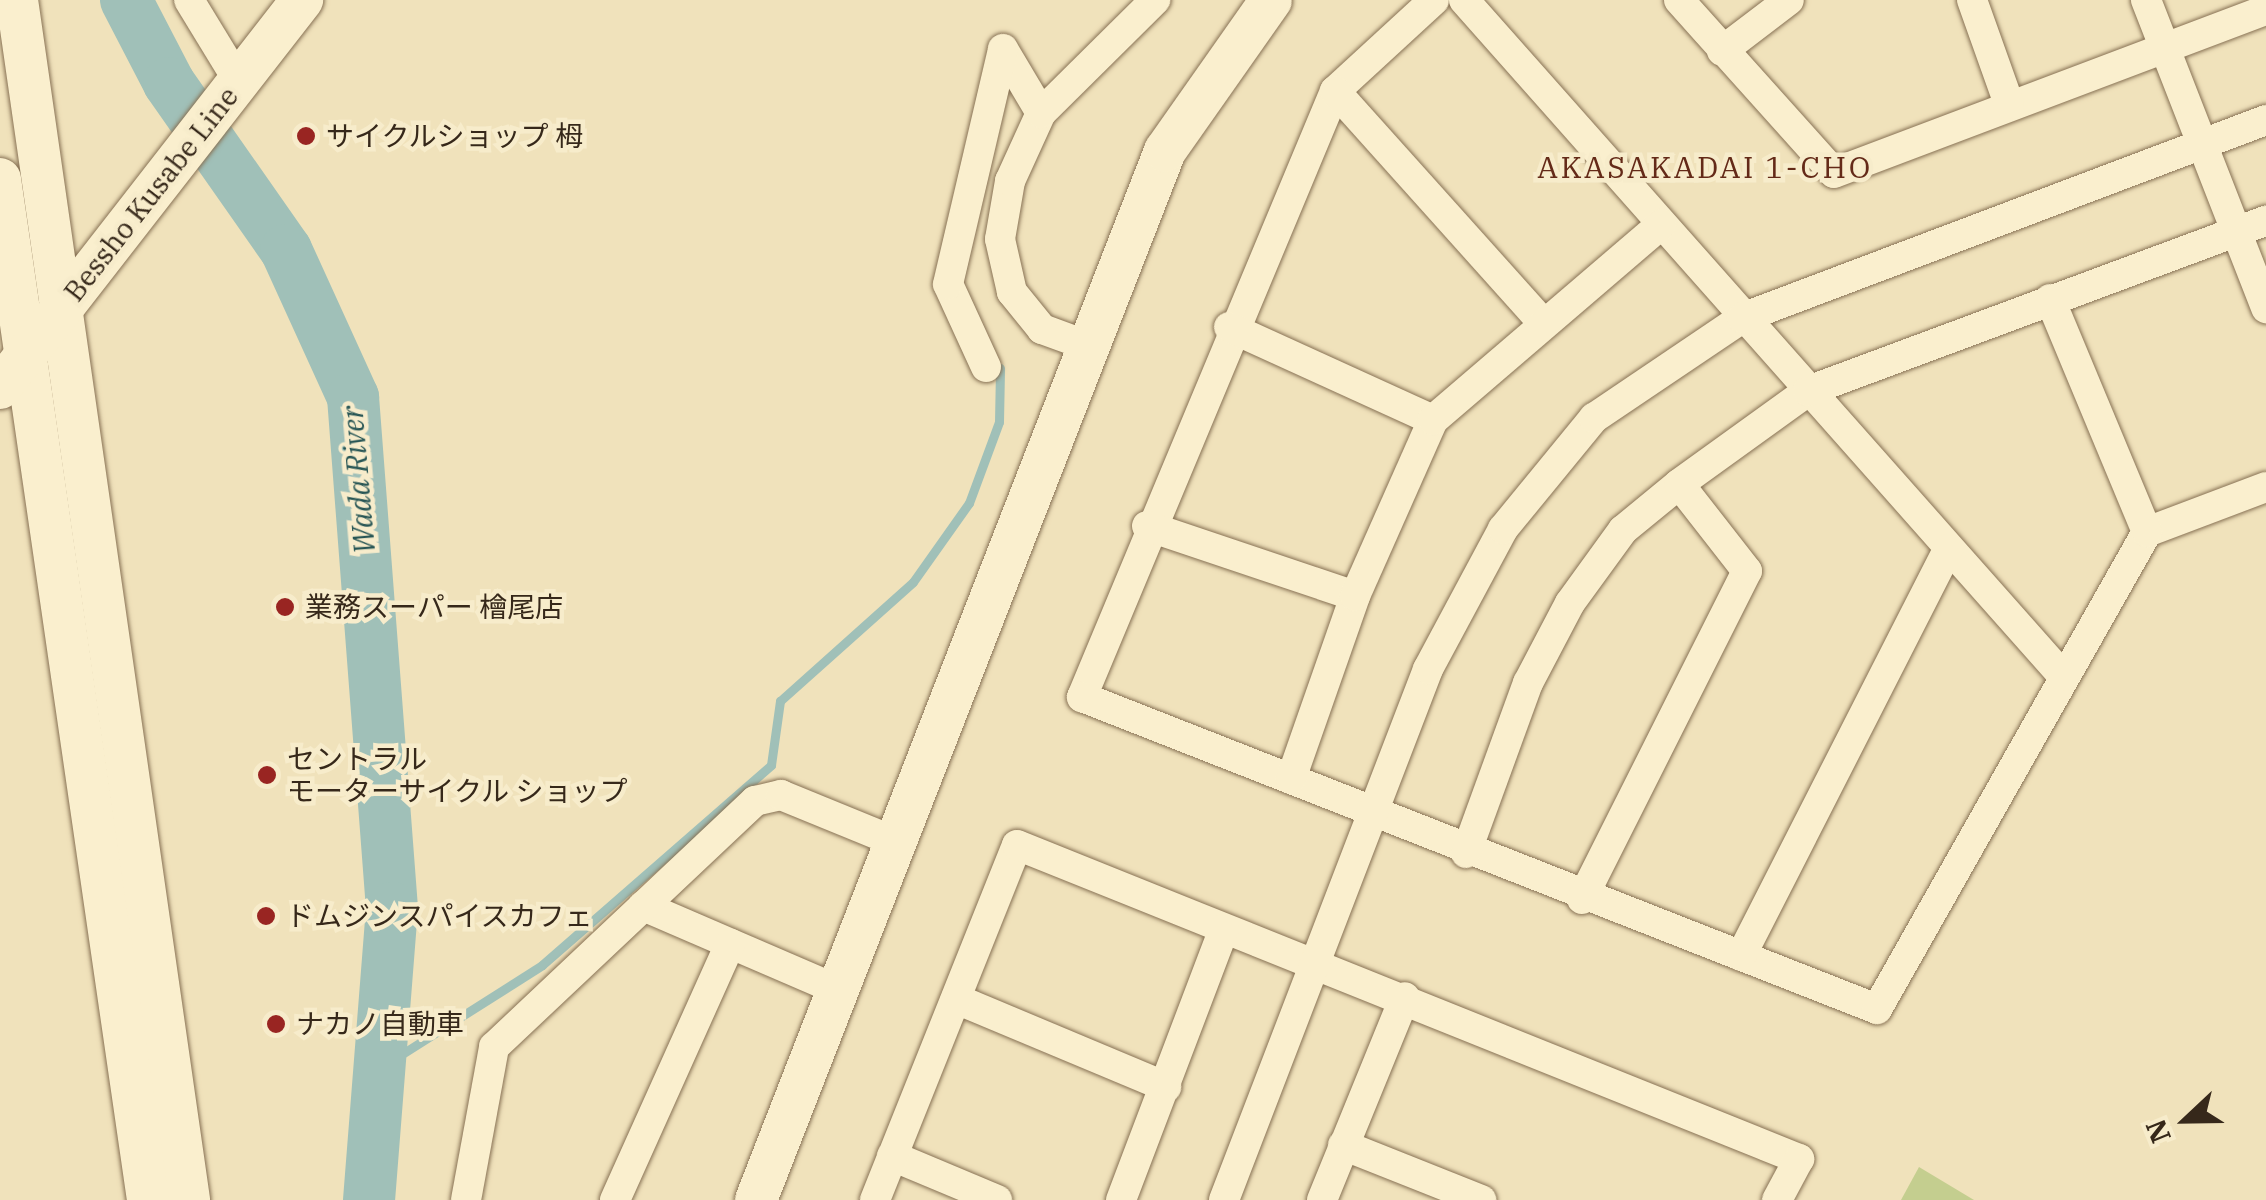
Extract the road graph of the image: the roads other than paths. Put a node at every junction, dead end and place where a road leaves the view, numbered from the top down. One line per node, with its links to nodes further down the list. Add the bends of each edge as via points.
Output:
1 (189, 0): 15 (street)
2 (302, 0): 15 (street, Bessho Kusabe Line)
3 (1155, 0): 18 (street)
4 (1271, 0): 31 (street, via 1166,151)
5 (1434, 0): 16 (street)
6 (1464, 0): 23 (street)
7 (1678, 0): 14 (street)
8 (1789, 0): 14 (street)
9 (1972, 0): 17 (street)
10 (2146, 0): 13 (street)
11 (2266, 10): 13 (street)
12 (13, 17): 26 (street)
13 (2164, 48): 17 (street); 20 (street)
14 (1722, 51): 17 (street, via 1834,173)
15 (234, 89): 26 (street, Bessho Kusabe Line)
16 (1335, 92): 29 (street); 30 (street)
17 (2009, 104)
18 (1041, 113): 31 (street, via 1010,182 1000,239 1012,292 1042,329); 32 (street, via 1003,50 948,284)
19 (2266, 120): 20 (street)
20 (2204, 144): 24 (street); 28 (street)
21 (0, 179): 33 (street)
22 (2266, 221): 24 (street)
23 (1662, 224): 28 (street); 29 (street)
24 (2236, 233): 25 (street); 27 (street)
25 (2050, 299): 34 (street); 39 (street)
26 (61, 308): 33 (street, Bessho Kusabe Line); 60 (street)
27 (2266, 308)
28 (1742, 318): 34 (street); 44 (street, via 1594,418 1536,483 1428,669)
29 (1542, 322): 35 (street)
30 (1229, 327): 35 (street); 38 (street)
31 (1084, 344): 45 (street)
32 (986, 367)
33 (12, 372): 59 (street)
34 (1808, 391): 36 (street); 40 (street)
35 (1433, 420): 41 (street)
36 (1679, 484): 46 (street, via 1623,530 1570,603 1528,683); 47 (street, via 1747,571)
37 (2266, 487): 39 (street)
38 (1146, 526): 41 (street); 43 (street, via 1082,697)
39 (2147, 532): 42 (street)
40 (1948, 549): 42 (street); 51 (street)
41 (1355, 596): 43 (street)
42 (2063, 676): 51 (street, via 1877,1009)
43 (1291, 779): 44 (street)
44 (1374, 816): 46 (street); 52 (street)
45 (894, 841): 48 (street, via 781,795 755,801); 53 (street)
46 (1466, 853): 47 (street)
47 (1582, 900): 51 (street)
48 (643, 906): 50 (street); 61 (street, via 494,1047)
49 (1224, 929): 52 (street); 55 (street, via 1017,845); 56 (street)
50 (730, 944): 53 (street); 62 (street)
51 (1741, 956)
52 (1312, 966): 54 (street); 67 (street)
53 (836, 990): 63 (street)
54 (1405, 996): 57 (street); 70 (street, via 1798,1159)
55 (956, 999): 56 (street); 58 (street)
56 (1166, 1088): 66 (street)
57 (1342, 1145): 68 (street); 69 (street)
58 (892, 1156): 64 (street); 65 (street)
59 (148, 1200)
60 (189, 1200)
61 (466, 1200)
62 (614, 1200)
63 (756, 1200)
64 (875, 1200)
65 (997, 1200)
66 (1121, 1200)
67 (1224, 1200)
68 (1322, 1200)
69 (1481, 1200)
70 (1777, 1200)

